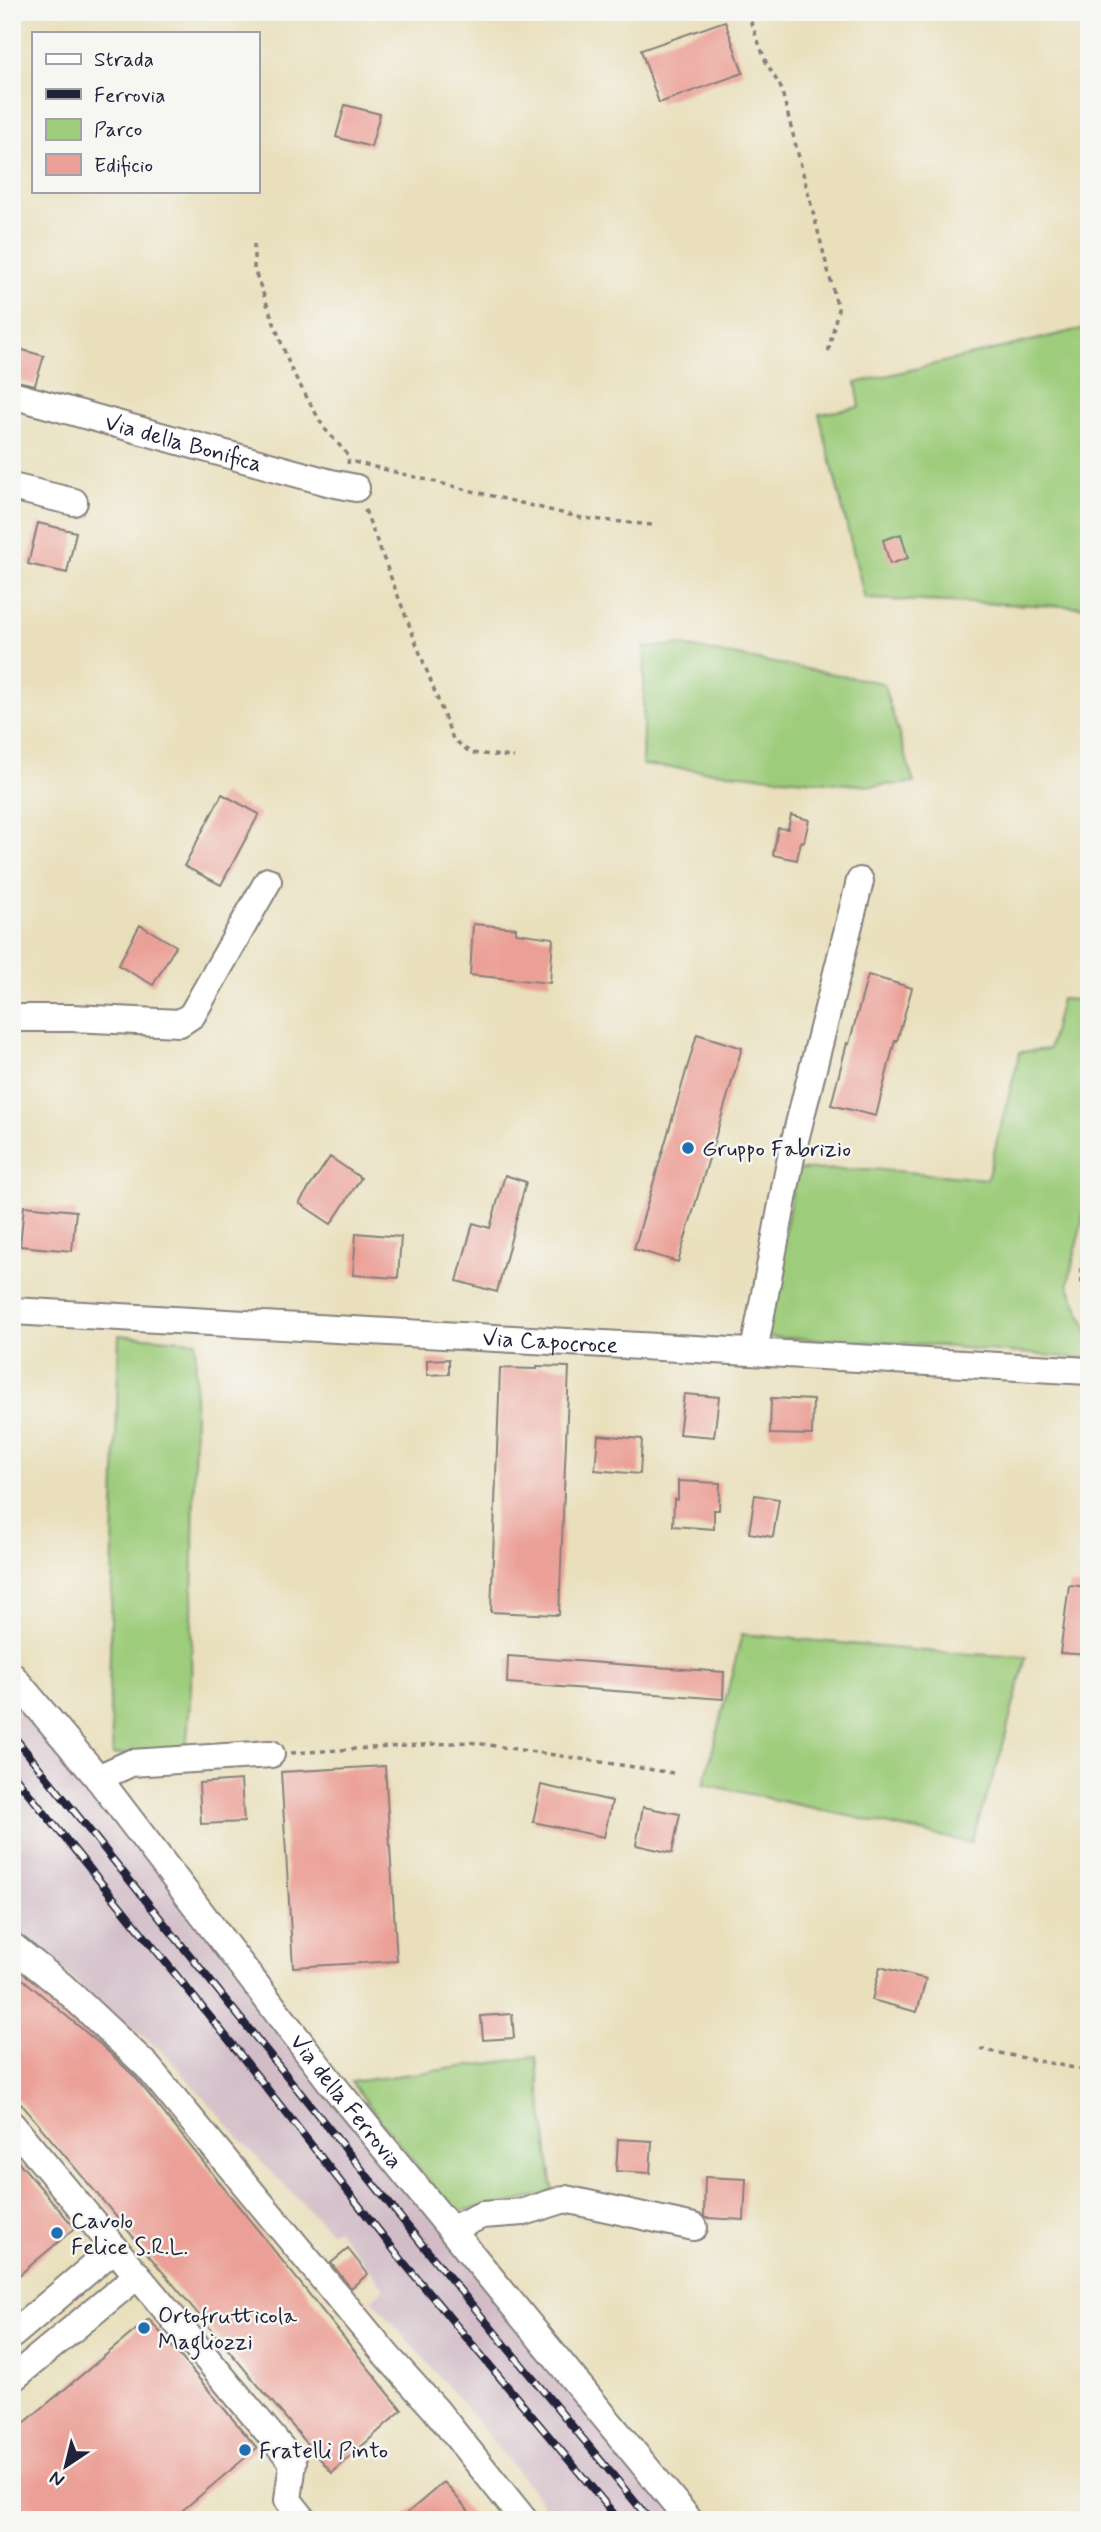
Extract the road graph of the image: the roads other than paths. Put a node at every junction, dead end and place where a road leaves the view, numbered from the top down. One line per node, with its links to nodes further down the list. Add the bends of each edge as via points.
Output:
1 (12, 396): 2 (street, Via della Bonifica)
2 (344, 486)
3 (12, 487): 4 (street)
4 (74, 502)
5 (268, 881): 7 (street, via 192,1015 180,1023)
6 (860, 881): 9 (street, via 792,1152)
7 (12, 1018)
8 (12, 1311): 9 (street, Via Capocroce)
9 (754, 1351): 10 (street, Via Capocroce)
10 (1089, 1371)
11 (12, 1676): 13 (street, Via della Ferrovia)
12 (271, 1754): 13 (street, via 131,1763)
13 (98, 1778): 17 (street, Via della Ferrovia, via 332,2084)
14 (12, 1946): 23 (street, via 147,2066)
15 (12, 2125): 18 (street)
16 (694, 2227): 17 (street, via 565,2199 524,2212 482,2215)
17 (452, 2229): 24 (street, Via della Ferrovia)
18 (115, 2248): 19 (street); 20 (street)
19 (138, 2274): 21 (street); 22 (street, via 293,2462 288,2500)
20 (12, 2335)
21 (12, 2379)
22 (304, 2520)
23 (524, 2520)
24 (690, 2520)

